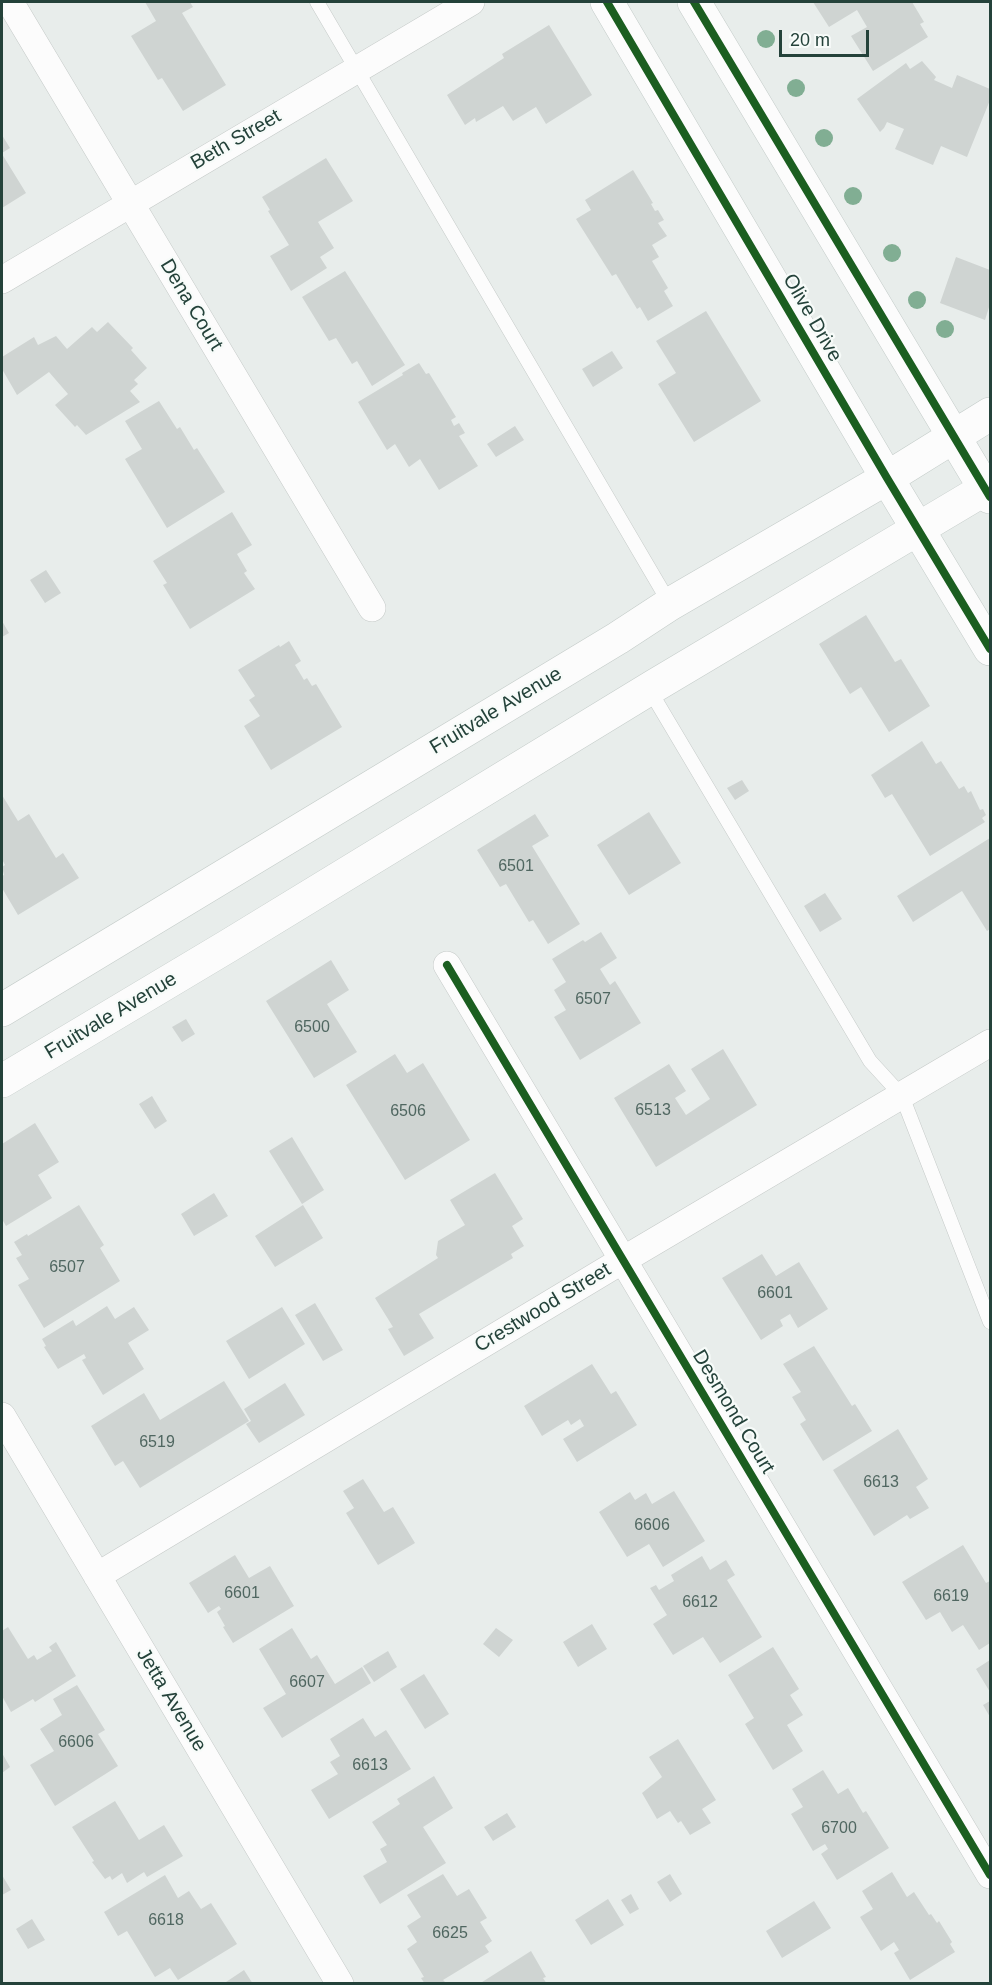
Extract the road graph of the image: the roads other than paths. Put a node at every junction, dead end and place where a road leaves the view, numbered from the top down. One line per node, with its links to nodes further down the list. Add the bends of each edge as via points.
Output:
1 (10, 2): 7 (street, Dena Court)
2 (317, 2): 6 (lane)
3 (471, 2): 6 (street, Beth Street)
4 (607, 2): 11 (main road, Olive Drive)
5 (694, 2): 10 (main road)
6 (358, 68): 7 (street, Beth Street); 14 (lane)
7 (130, 202): 8 (street, Beth Street); 15 (street, Dena Court)
8 (2, 280)
9 (990, 414): 10 (main road, Fruitvale Avenue)
10 (954, 436): 11 (main road, Fruitvale Avenue); 12 (main road)
11 (887, 478): 13 (main road, Olive Drive); 14 (main road, Fruitvale Avenue)
12 (989, 491): 13 (main road, Fruitvale Avenue)
13 (918, 530): 16 (main road, Olive Drive); 17 (main road, Fruitvale Avenue)
14 (670, 604): 19 (main road, Fruitvale Avenue)
15 (372, 608)
16 (990, 649)
17 (650, 688): 21 (main road, Fruitvale Avenue); 22 (lane, via 870,1061)
18 (447, 965): 23 (street, Desmond Court)
19 (2, 1010)
20 (990, 1043): 22 (street, Crestwood Street)
21 (2, 1081)
22 (902, 1096): 23 (street, Crestwood Street); 24 (lane)
23 (623, 1260): 26 (street, Crestwood Street); 27 (street, Desmond Court)
24 (990, 1322)
25 (2, 1416): 26 (street, Jetta Avenue)
26 (97, 1576): 28 (street, Jetta Avenue)
27 (990, 1875)
28 (340, 1983)

